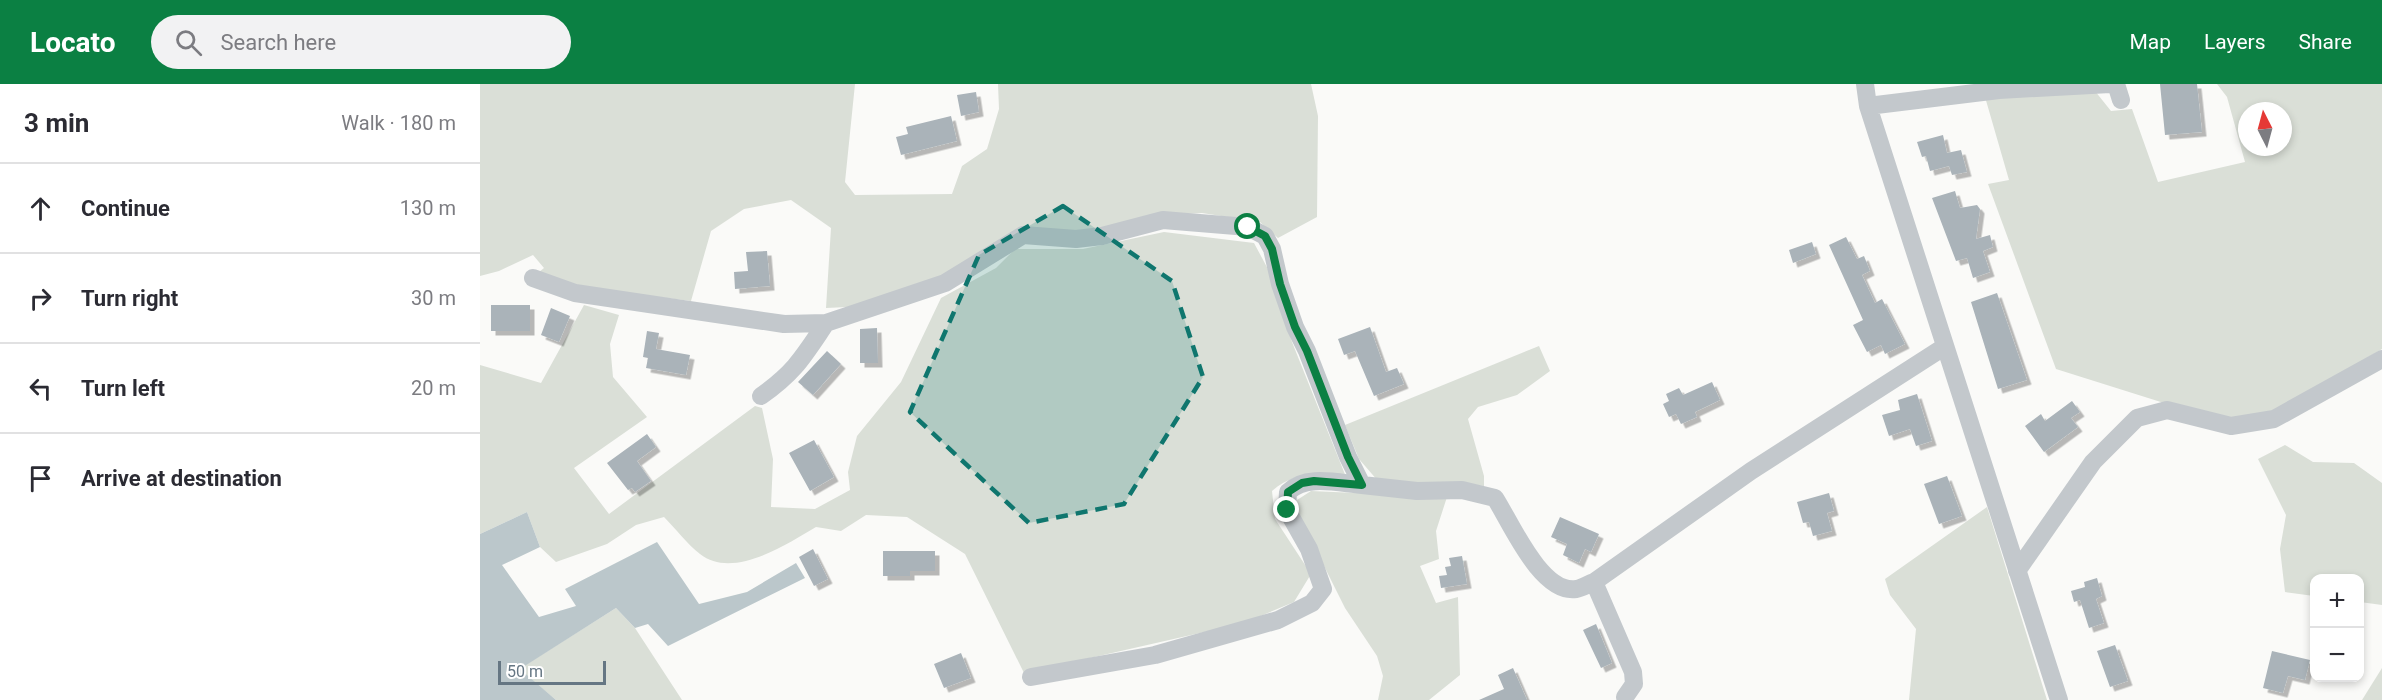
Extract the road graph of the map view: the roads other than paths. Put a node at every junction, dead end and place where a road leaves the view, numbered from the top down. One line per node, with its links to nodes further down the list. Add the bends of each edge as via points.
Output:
1 (1865, 84): 3 (street)
2 (2110, 84): 3 (street, via 1999,90)
3 (1868, 106): 6 (street)
4 (533, 278): 5 (street, via 575,293 784,324)
5 (826, 323): 8 (street, via 787,377); 9 (street, via 945,283 1023,235 1102,237 1163,220 1248,227 1265,236 1272,249 1295,327)
6 (1944, 347): 10 (street); 11 (street, via 1751,471)
7 (2382, 359): 10 (street, via 2274,419 2231,426 2167,410 2137,418 2093,462)
8 (761, 396)
9 (1362, 485): 11 (street, via 1486,494 1495,498 1536,568 1548,580 1575,589); 12 (street, via 1308,482 1288,492 1287,510 1312,556 1323,589 1312,603 1278,620 1155,655)
10 (2017, 571): 14 (street)
11 (1594, 582): 13 (street, via 1633,672 1634,684)
12 (1031, 677)
13 (1625, 697)
14 (2059, 700)

